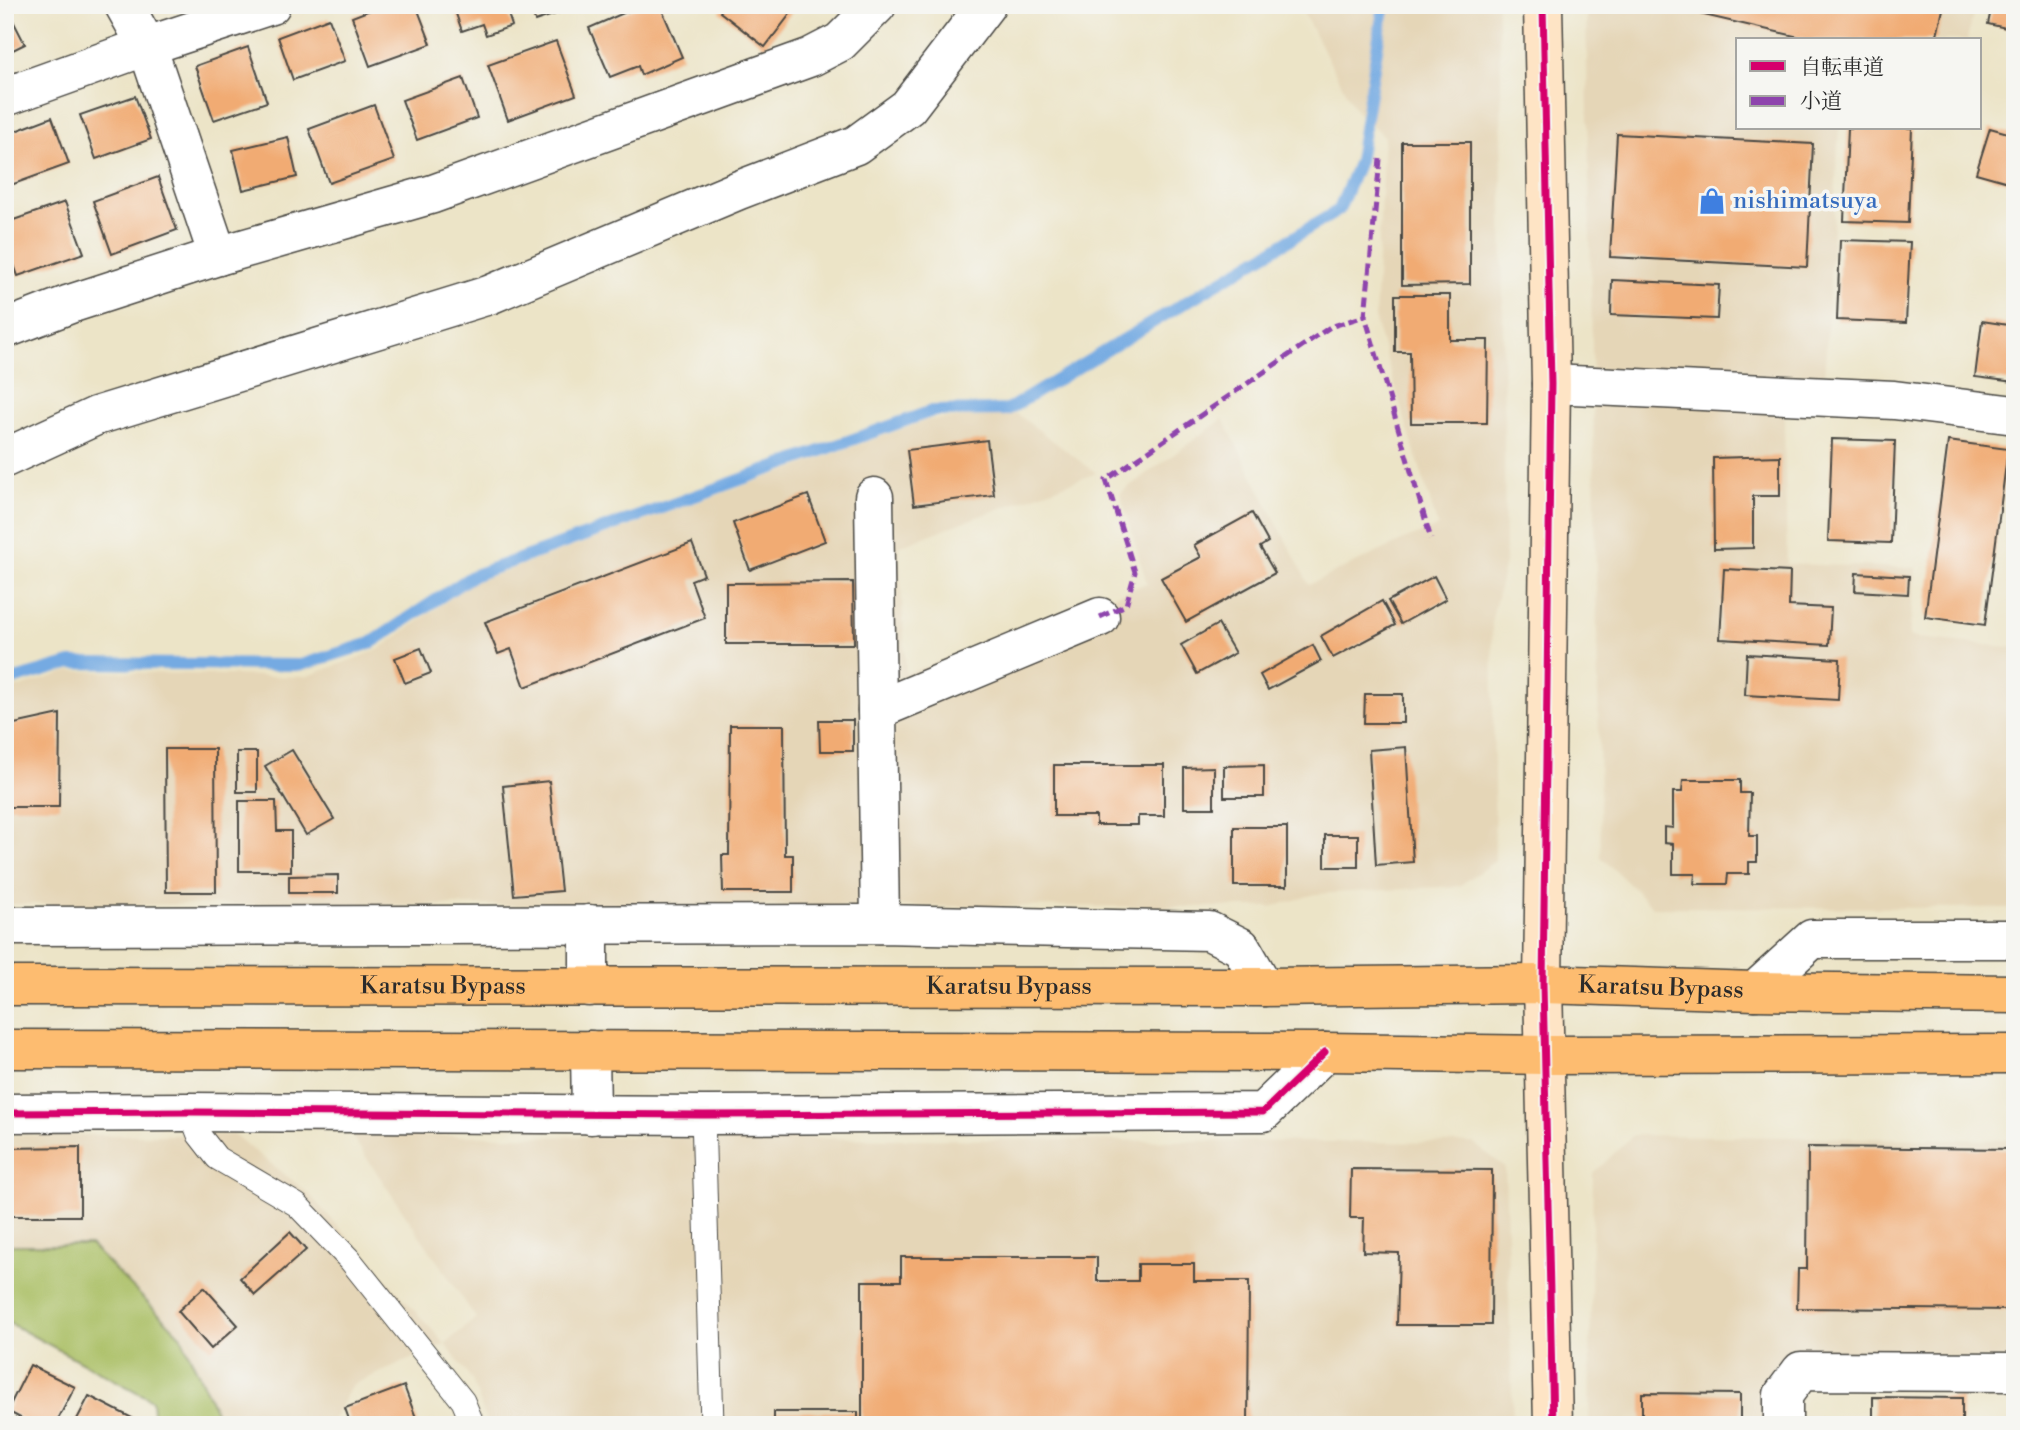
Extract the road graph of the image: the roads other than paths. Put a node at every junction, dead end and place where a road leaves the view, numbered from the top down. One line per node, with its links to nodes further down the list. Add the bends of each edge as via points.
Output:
1 (124, 5): 6 (street)
2 (271, 5): 6 (street)
3 (986, 5): 12 (street, via 908,107 856,145 489,295 96,416)
4 (1543, 5): 10 (street)
5 (863, 10): 8 (street, via 840,42 811,57 433,194)
6 (147, 46): 7 (street); 8 (street)
7 (5, 97)
8 (218, 256): 9 (street)
9 (5, 329)
10 (1551, 384): 11 (street, via 1894,400); 20 (street)
11 (2015, 415)
12 (5, 458)
13 (874, 497): 15 (street)
14 (1100, 617): 15 (street)
15 (877, 710): 16 (street)
16 (880, 924): 17 (street); 23 (street, via 1209,931 1241,947)
17 (589, 925): 18 (street); 22 (street)
18 (5, 926)
19 (2015, 939): 24 (street, via 1812,939)
20 (1543, 984): 23 (highway, Karatsu Bypass); 24 (highway, Karatsu Bypass); 30 (street)
21 (5, 986): 22 (highway, Karatsu Bypass)
22 (589, 987): 23 (highway, Karatsu Bypass)
23 (1264, 987)
24 (1755, 991): 25 (highway, Karatsu Bypass)
25 (2015, 993)
26 (5, 1049): 27 (highway)
27 (590, 1050): 28 (highway); 33 (street)
28 (1325, 1052): 30 (highway); 34 (street, via 1263,1112)
29 (2015, 1054): 30 (highway)
30 (1544, 1055): 38 (street)
31 (190, 1112): 32 (street); 33 (street); 36 (lane, via 199,1135 217,1158 297,1205 350,1260 463,1401)
32 (5, 1113)
33 (591, 1115): 34 (street)
34 (703, 1115): 37 (lane)
35 (2015, 1372): 39 (street, via 1801,1371 1783,1395)
36 (473, 1425)
37 (712, 1425)
38 (1553, 1425)
39 (1783, 1425)

